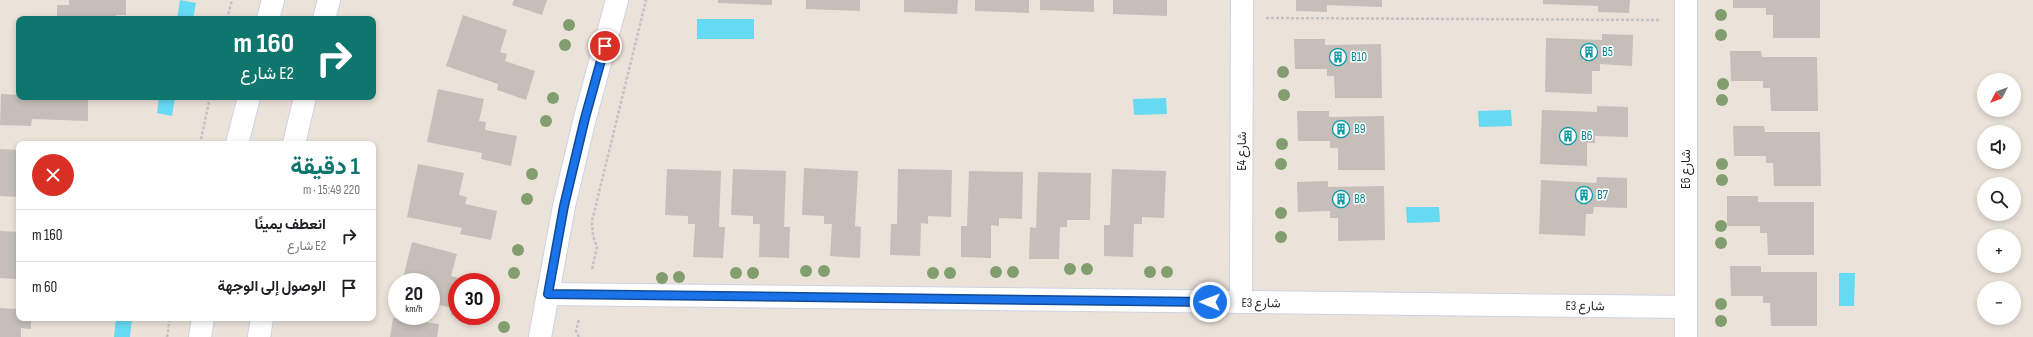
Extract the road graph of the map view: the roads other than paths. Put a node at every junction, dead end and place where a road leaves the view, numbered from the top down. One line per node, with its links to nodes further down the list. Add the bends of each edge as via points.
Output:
1 (272, 0): 6 (street)
2 (329, 0): 7 (street)
3 (617, 0): 12 (street, via 567,191)
4 (1242, 9): 13 (street, E4 شارع)
5 (1686, 10): 14 (street, E6 شارع)
6 (269, 16)
7 (325, 16)
8 (248, 100): 10 (street)
9 (305, 100): 11 (street)
10 (238, 141)
11 (295, 141)
12 (548, 294): 13 (street, E3 شارع); 19 (street)
13 (1241, 302): 14 (street, E3 شارع)
14 (1686, 307): 20 (street, E6 شارع)
15 (203, 321): 17 (street)
16 (262, 321): 18 (street)
17 (200, 337)
18 (259, 337)
19 (540, 337)
20 (1686, 337)

